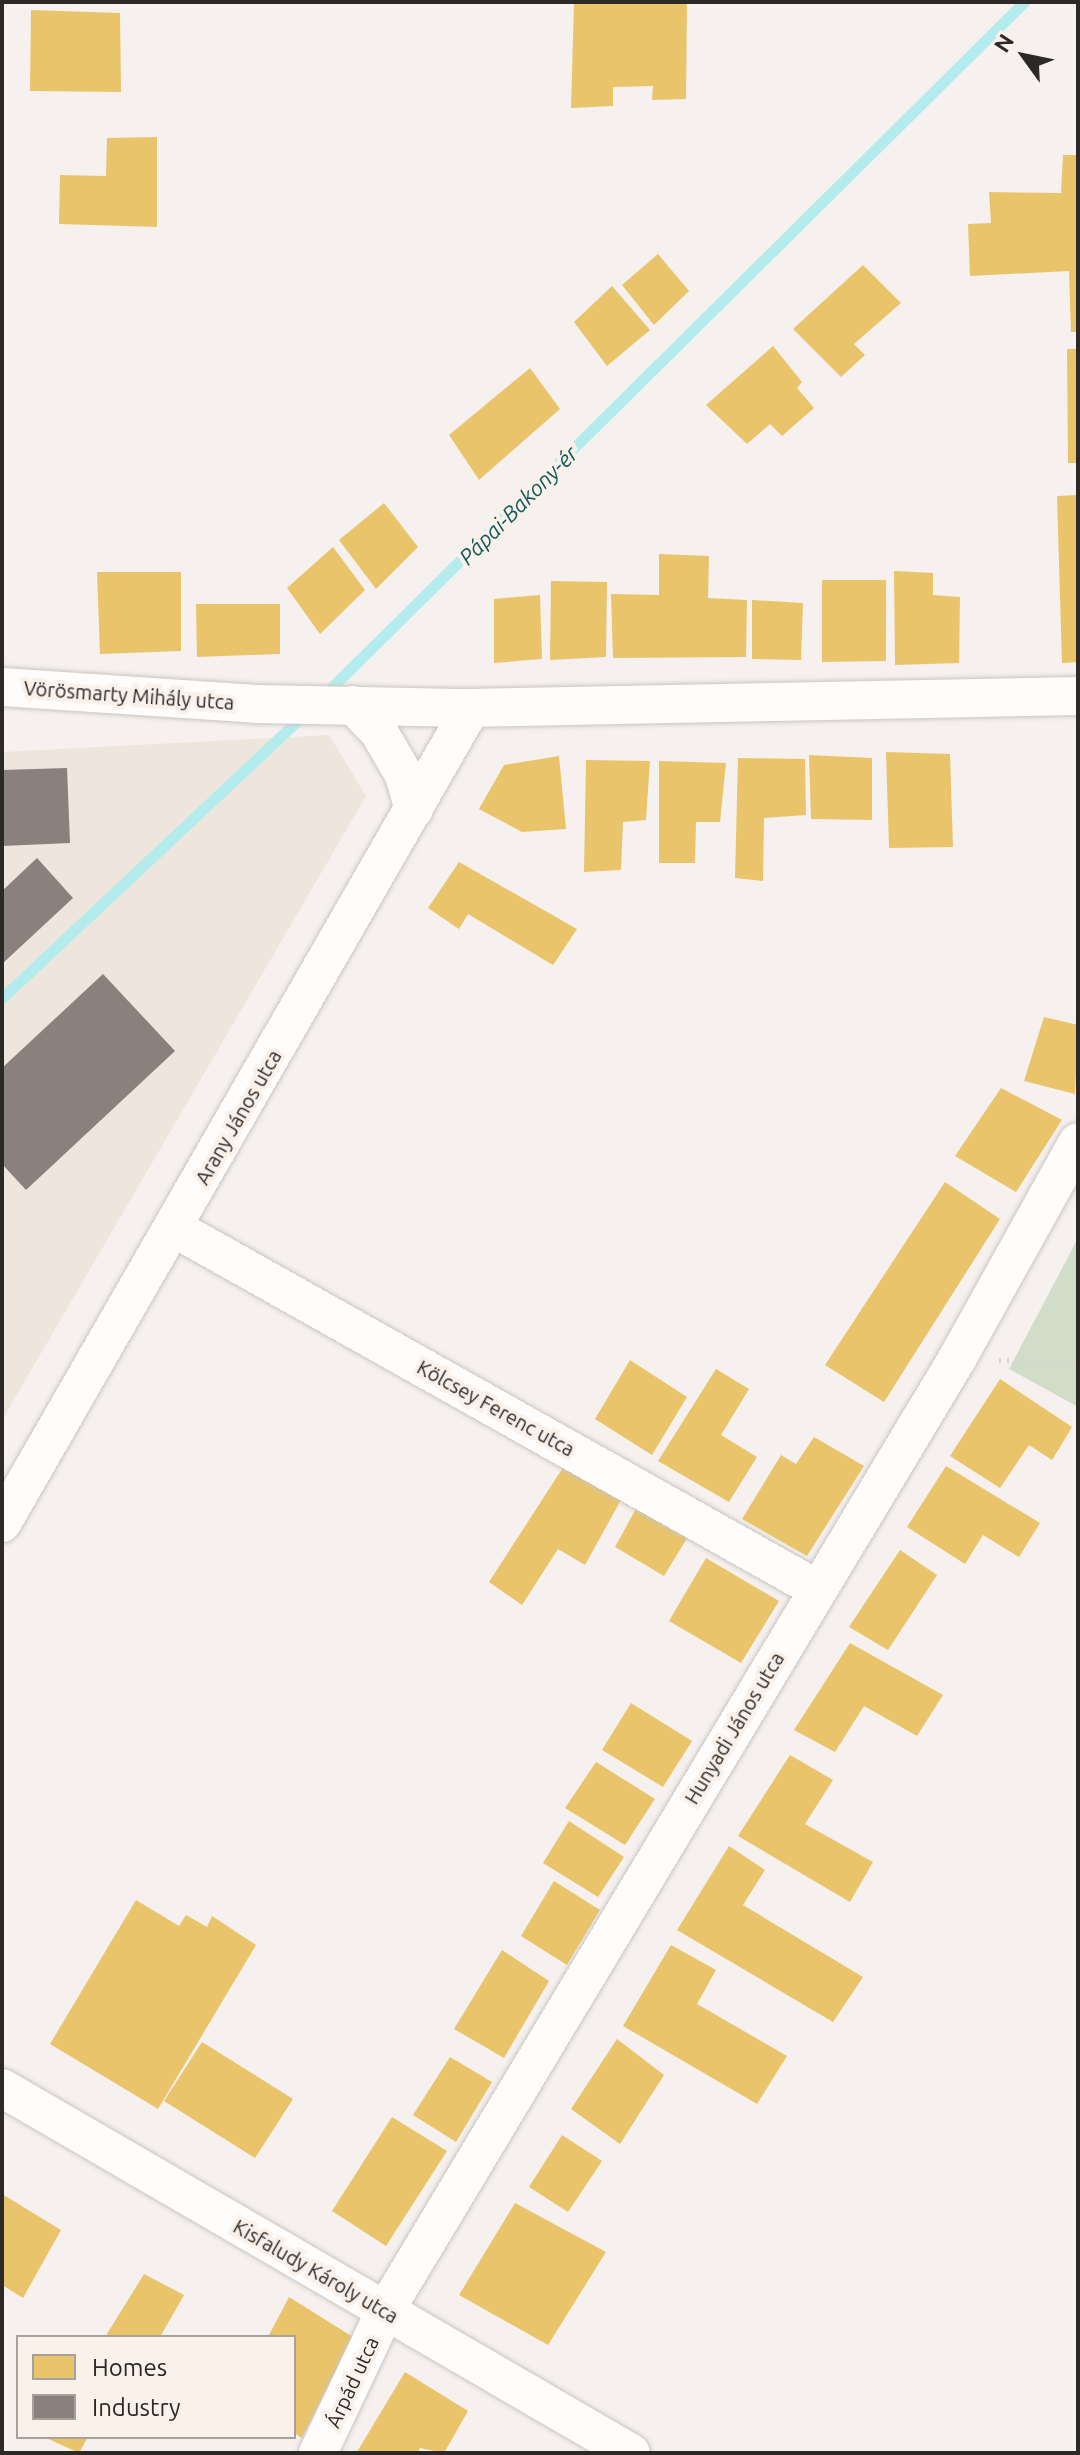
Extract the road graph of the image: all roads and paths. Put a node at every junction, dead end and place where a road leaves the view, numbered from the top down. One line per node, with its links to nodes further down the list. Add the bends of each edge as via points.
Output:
1 (2, 687): 3 (street, Vörösmarty Mihály utca)
2 (1078, 696): 4 (street, Vörösmarty Mihály utca)
3 (353, 705): 4 (street, Vörösmarty Mihály utca); 5 (street, via 379,732 404,775)
4 (471, 708): 5 (street, Arany János utca)
5 (414, 810): 7 (street, Arany János utca)
6 (1078, 1142): 8 (street, Hunyadi János utca)
7 (174, 1228): 10 (street, Arany János utca); 11 (street, Kölcsey Ferenc utca)
8 (957, 1359): 9 (path); 11 (street, Hunyadi János utca)
9 (1078, 1363)
10 (2, 1523)
11 (817, 1589): 13 (street, Hunyadi János utca)
12 (2, 2088): 13 (street, Kisfaludy Károly utca)
13 (385, 2311): 14 (street, Árpád utca); 15 (street, Kisfaludy Károly utca)
14 (318, 2453)
15 (631, 2453)

